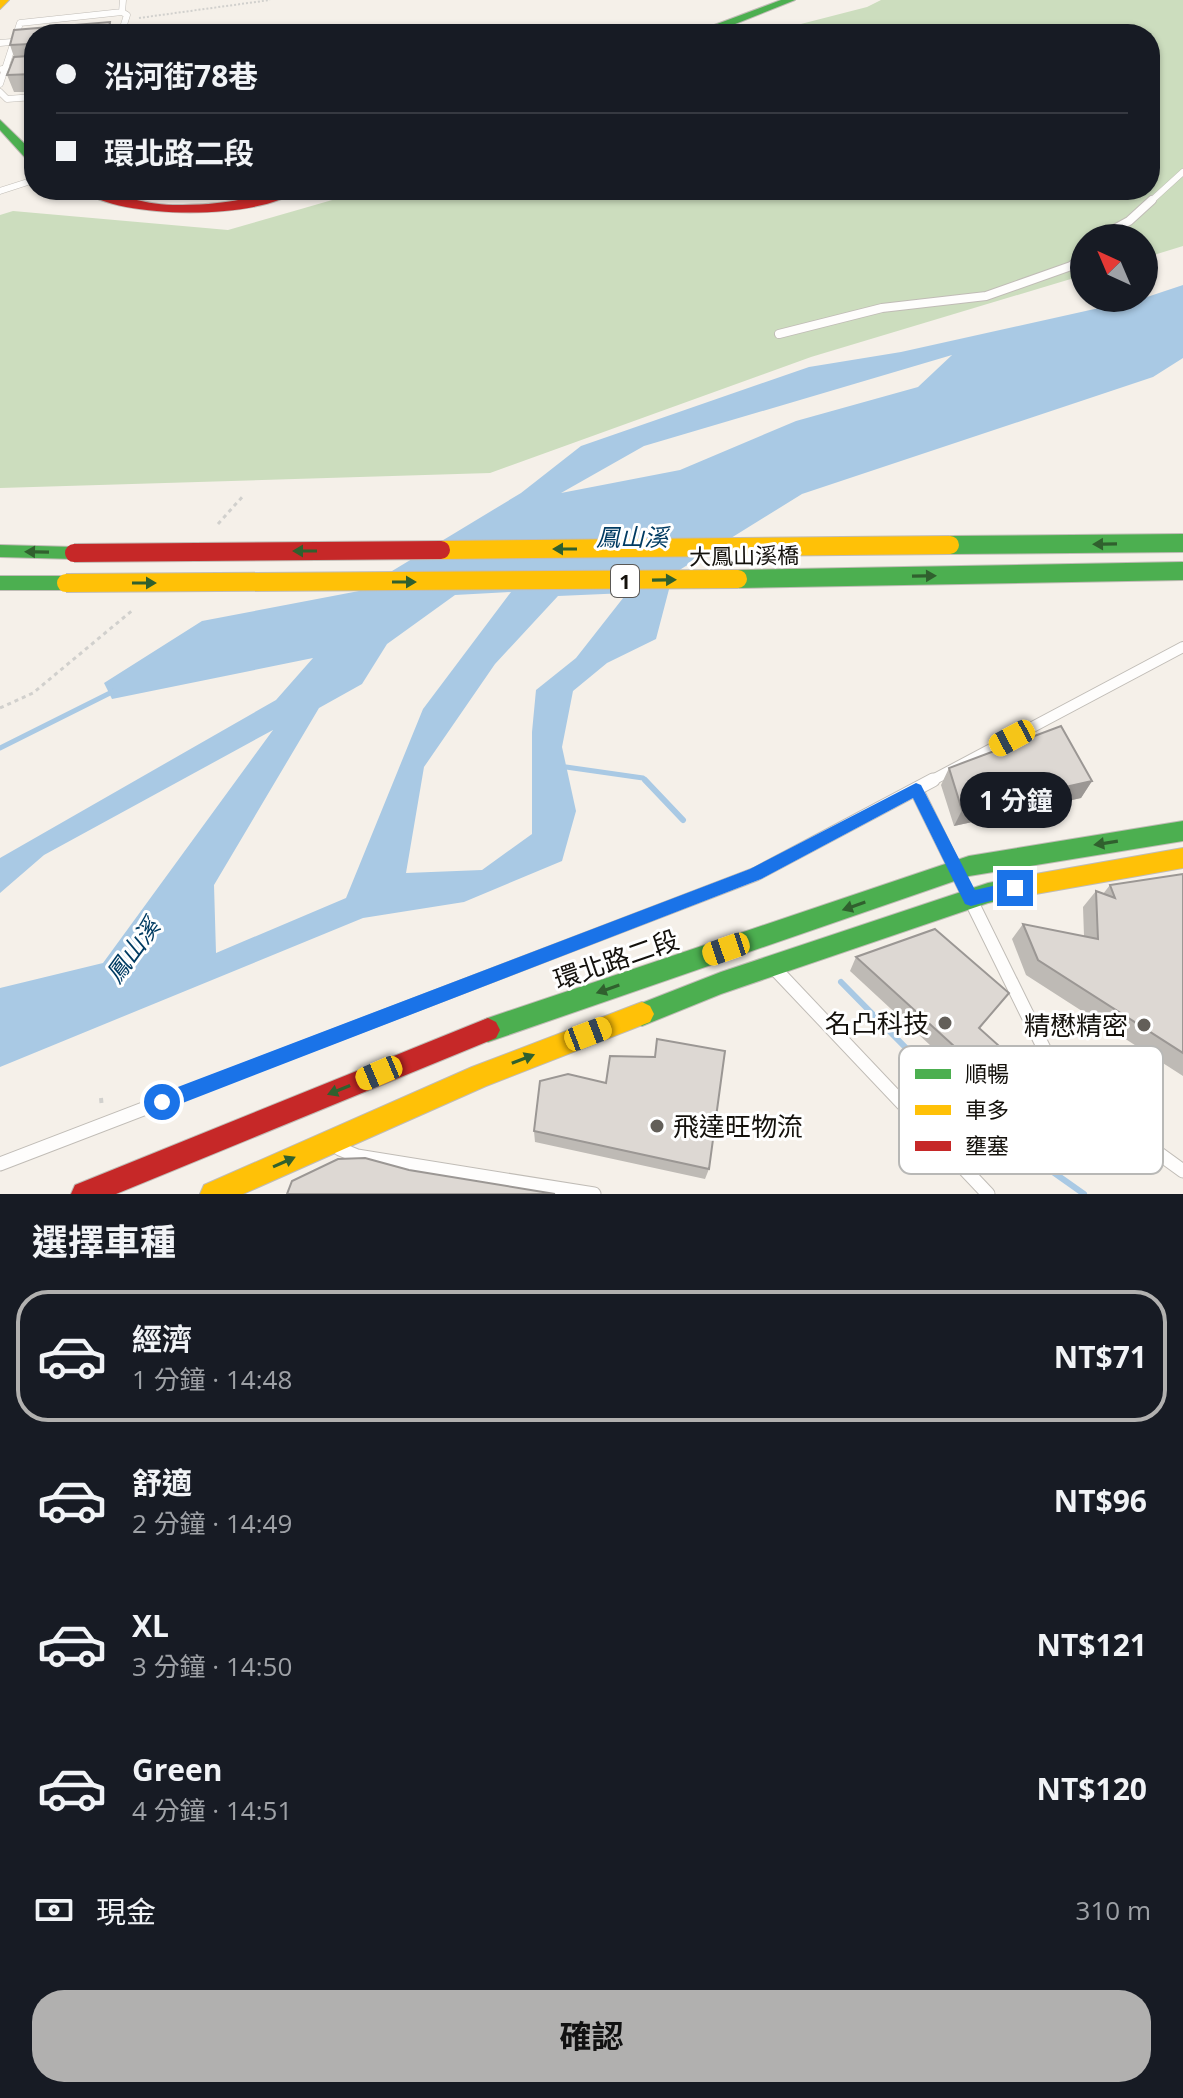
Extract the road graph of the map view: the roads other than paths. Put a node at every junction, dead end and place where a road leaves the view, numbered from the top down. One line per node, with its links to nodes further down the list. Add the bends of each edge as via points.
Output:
1 (4, 0): 4 (main road)
2 (123, 0): 5 (lane)
3 (790, 0): 7 (main road)
4 (0, 6)
5 (124, 16): 6 (lane); 9 (lane, via 20,23)
6 (122, 24)
7 (727, 24)
8 (24, 41): 9 (lane)
9 (12, 42): 10 (lane); 12 (lane)
10 (0, 43)
11 (24, 68): 12 (lane)
12 (3, 69): 13 (lane)
13 (0, 84)
14 (0, 92): 15 (lane, via 7,99)
15 (24, 98)
16 (0, 123): 17 (main road)
17 (24, 149)
18 (1183, 172): 21 (lane)
19 (24, 183): 20 (lane)
20 (0, 191)
21 (1160, 193)
22 (118, 200): 23 (main road, via 137,206 207,208)
23 (270, 200)
24 (1150, 200): 25 (lane)
25 (1124, 224)
26 (1070, 266): 27 (lane, via 986,296 882,308)
27 (779, 334)
28 (1183, 543): 29 (main road, 大鳳山溪橋 / 1, one-way to 29, bridge)
29 (0, 551)
30 (1183, 571): 31 (main road, 大鳳山溪橋 / 1, one-way to 30, bridge)
31 (0, 583)
32 (1183, 647): 33 (lane)
33 (916, 789): 36 (lane); 43 (lane, via 756,874)
34 (1183, 831): 36 (main road, 環北路二段, one-way to 36)
35 (1183, 858): 37 (main road)
36 (955, 871): 37 (lane); 46 (main road, 環北路二段, one-way to 46, via 468,1037)
37 (971, 899): 38 (main road); 39 (lane)
38 (772, 966): 40 (lane); 41 (main road, one-way to 38, via 481,1076)
39 (1043, 1046)
40 (899, 1100)
41 (327, 1143): 47 (main road, one-way to 41); 48 (lane, via 357,1156)
42 (1163, 1156): 44 (lane)
43 (0, 1164)
44 (1183, 1171)
45 (969, 1174): 49 (lane)
46 (84, 1194)
47 (213, 1194)
48 (594, 1194)
49 (988, 1194)

